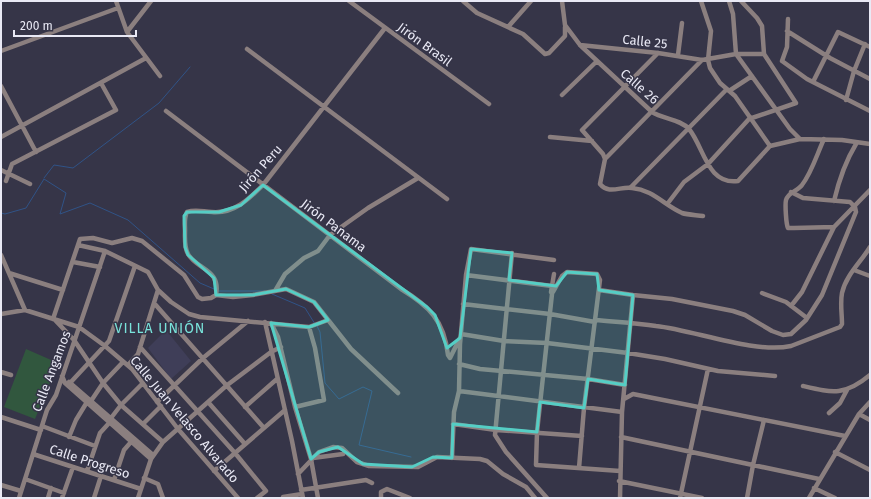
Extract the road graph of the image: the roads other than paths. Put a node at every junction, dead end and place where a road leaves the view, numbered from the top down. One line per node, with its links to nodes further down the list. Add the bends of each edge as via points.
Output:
1 (116, 1): 10 (street)
2 (151, 1): 17 (street)
3 (349, 1): 15 (street, Jirón Brasil)
4 (463, 1): 14 (street, via 477,13)
5 (562, 1): 13 (street, Calle 26)
6 (701, 1): 30 (street, via 711,31)
7 (729, 1): 24 (street, via 733,14)
8 (741, 1): 25 (street, via 762,26)
9 (528, 2): 14 (street)
10 (118, 8): 17 (street); 22 (street)
11 (788, 19): 16 (street)
12 (682, 23): 26 (street)
13 (565, 25): 14 (street, via 565,36 548,54 523,34); 19 (street, Calle 26)
14 (508, 27)
15 (385, 28): 43 (street, Jirón Brasil); 44 (street, Jirón Peru)
16 (787, 31): 27 (street); 36 (street, via 787,47 782,61)
17 (127, 32): 28 (street)
18 (865, 44): 20 (street); 27 (street, via 838,32); 32 (street)
19 (580, 45): 23 (street, Calle 25); 31 (street, Calle 26)
20 (870, 47)
21 (247, 49): 44 (street)
22 (1, 51)
23 (658, 53): 26 (street, Calle 25); 39 (street)
24 (736, 54): 25 (street, Calle 25); 30 (street, Calle 25); 34 (street)
25 (764, 54): 45 (street, via 796,103)
26 (678, 55): 29 (street, Calle 25)
27 (826, 56): 32 (street); 36 (street)
28 (146, 58): 33 (street); 37 (street)
29 (702, 60): 30 (street, Calle 25); 48 (street)
30 (708, 60): 40 (street, via 710,68)
31 (596, 62): 39 (street, Calle 26); 41 (street)
32 (854, 71): 35 (street); 42 (street)
33 (160, 76)
34 (752, 76): 40 (street); 45 (street)
35 (870, 79)
36 (813, 82): 42 (street)
37 (101, 83): 50 (street); 60 (street, via 116,110)
38 (1, 86): 50 (street)
39 (624, 87): 48 (street, Calle 26); 56 (street, via 582,130)
40 (728, 90): 49 (street, via 735,96); 51 (street)
41 (562, 95)
42 (846, 100): 47 (street)
43 (488, 104)
44 (324, 107): 65 (street); 68 (street, Jirón Peru)
45 (775, 109): 49 (street); 54 (street)
46 (166, 111): 68 (street, Jirón Panama)
47 (870, 111)
48 (652, 112): 51 (street, Calle 26); 61 (street)
49 (749, 119): 59 (street); 62 (street)
50 (22, 126): 52 (street); 60 (street)
51 (688, 128): 62 (street); 69 (street)
52 (1, 137)
53 (550, 137): 56 (street)
54 (800, 139): 55 (street); 59 (street)
55 (824, 140): 57 (street, via 842,140); 71 (street, via 807,178 801,187)
56 (592, 141): 61 (street)
57 (856, 144): 58 (street); 73 (street, via 846,160)
58 (870, 144)
59 (770, 146): 62 (street, via 738,181 722,179)
60 (36, 152): 64 (street, via 12,164)
61 (605, 159): 69 (street, via 600,184 613,191)
62 (708, 164): 74 (street, via 684,182)
63 (1, 170): 64 (street)
64 (9, 174): 66 (street); 67 (street)
65 (418, 178): 72 (street); 78 (street, via 368,208)
66 (6, 181)
67 (30, 184)
68 (263, 185): 78 (street, Jirón Panama); 101 (street, Jirón Peru, via 241,205 219,212 193,210 184,216 185,247 188,255 208,270 214,278 218,288)
69 (631, 187): 74 (street, via 646,191)
70 (870, 190): 75 (street)
71 (791, 192): 73 (street, via 803,198); 77 (street, via 786,200 788,228)
72 (448, 199)
73 (834, 201): 75 (street, via 850,202)
74 (668, 203): 76 (street, via 682,213)
75 (855, 207): 77 (street); 110 (street, via 855,218 822,294)
76 (703, 216)
77 (834, 227): 105 (street, via 802,292)
78 (330, 235): 98 (street, via 318,251 304,258 285,274); 120 (street, Jirón Panama, via 435,315 450,358)
79 (78, 245): 81 (street); 85 (street); 101 (street, via 80,239 93,238 112,243 132,238 142,242 184,276 198,297 202,299)
80 (870, 247): 88 (street)
81 (105, 252): 86 (street); 87 (street, Calle Angamos)
82 (512, 253): 84 (street); 91 (street, via 471,249); 93 (street)
83 (1, 255): 89 (street)
84 (554, 260)
85 (72, 262): 87 (street); 95 (street)
86 (135, 266): 96 (street, via 148,272); 124 (street, via 112,334)
87 (100, 267): 119 (street, Calle Angamos)
88 (854, 270): 92 (street); 117 (street, via 848,276 842,294 840,327 783,348 741,344 656,326)
89 (10, 273): 95 (street); 106 (street)
90 (554, 274): 94 (street)
91 (466, 276): 93 (street); 104 (street)
92 (870, 276)
93 (509, 280): 94 (street); 107 (street)
94 (552, 286): 100 (street)
95 (63, 290): 111 (street)
96 (158, 290): 103 (street); 113 (street, via 189,314)
97 (599, 290): 100 (street, via 600,280 597,274 567,272); 102 (street); 114 (street)
98 (275, 291): 101 (street, via 240,296); 112 (street, via 286,289 314,302)
99 (762, 293): 105 (street)
100 (552, 294): 109 (street)
101 (216, 295)
102 (633, 295): 110 (street, via 672,298 733,311 783,335 791,334); 117 (street)
103 (154, 303): 125 (street); 130 (street)
104 (463, 304): 107 (street); 120 (street)
105 (791, 306): 110 (street)
106 (24, 310): 108 (street); 111 (street, Calle Juan Velasco Alvarado)
107 (506, 310): 109 (street); 122 (street)
108 (1, 314)
109 (550, 314): 114 (street); 123 (street)
110 (807, 318)
111 (53, 319): 119 (street, Calle Juan Velasco Alvarado); 121 (street)
112 (328, 320): 118 (street); 154 (street, via 351,349)
113 (248, 321): 115 (street); 130 (street)
114 (595, 321): 117 (street); 127 (street)
115 (265, 322): 116 (street); 128 (street)
116 (271, 323): 118 (street); 126 (street)
117 (630, 324): 129 (street)
118 (313, 326): 166 (street, via 324,400)
119 (79, 327): 121 (street, Calle Angamos); 124 (street, Calle Juan Velasco Alvarado)
120 (460, 336): 122 (street); 133 (street)
121 (74, 340): 131 (street); 141 (street, Calle Angamos)
122 (504, 342): 123 (street); 136 (street)
123 (547, 343): 127 (street); 138 (street)
124 (105, 346): 131 (street); 132 (street, Calle Juan Velasco Alvarado)
125 (140, 347): 134 (street, via 138,354); 149 (street)
126 (281, 347): 128 (street); 166 (street)
127 (592, 349): 129 (street); 144 (street)
128 (271, 352): 143 (street); 150 (street)
129 (628, 353): 135 (street); 148 (street)
130 (202, 358): 149 (street); 150 (street)
131 (88, 361): 145 (street); 146 (street)
132 (123, 362): 134 (street, Calle Juan Velasco Alvarado); 146 (street)
133 (459, 364): 136 (street); 153 (street)
134 (128, 365): 147 (street, Calle Juan Velasco Alvarado)
135 (708, 369): 142 (street); 167 (street)
136 (501, 370): 138 (street); 156 (street)
137 (1, 372): 139 (street)
138 (544, 374): 144 (street); 161 (street)
139 (11, 375)
140 (870, 375): 152 (street)
141 (62, 376): 145 (street); 155 (street, Calle Angamos)
142 (775, 376)
143 (277, 379): 165 (street); 169 (street)
144 (588, 379): 148 (street); 168 (street)
145 (68, 382): 155 (street); 158 (street)
146 (103, 383): 158 (street); 163 (street)
147 (143, 383): 159 (street, Calle Juan Velasco Alvarado); 163 (street)
148 (625, 385): 157 (street)
149 (174, 386): 159 (street); 170 (street)
150 (226, 386): 160 (street); 165 (street)
151 (803, 386): 152 (street, via 837,392)
152 (847, 390): 172 (street, via 840,403)
153 (459, 391): 156 (street); 179 (street)
154 (398, 393)
155 (56, 395): 180 (street, Calle Angamos)
156 (499, 397): 161 (street); 183 (street)
157 (624, 399): 167 (street, via 633,394); 171 (street)
158 (89, 401): 175 (street); 187 (street, via 76,420)
159 (157, 402): 164 (street, Calle Juan Velasco Alvarado)
160 (208, 402): 170 (street); 191 (street)
161 (540, 402): 168 (street); 184 (street)
162 (870, 402): 173 (street)
163 (121, 405): 175 (street); 178 (street)
164 (161, 406): 178 (street); 182 (street, Calle Juan Velasco Alvarado)
165 (245, 407): 181 (street)
166 (295, 407): 199 (street)
167 (699, 407): 176 (street); 193 (street)
168 (584, 408): 171 (street); 185 (street)
169 (285, 410): 181 (street); 208 (street)
170 (198, 411): 182 (street); 195 (street)
171 (622, 412): 188 (street)
172 (829, 413)
173 (859, 414): 177 (street); 186 (street)
174 (1, 417): 180 (street)
175 (110, 420): 189 (street); 192 (street, via 100,433); 198 (street)
176 (764, 420): 186 (street); 201 (street)
177 (870, 420)
178 (143, 424): 190 (street)
179 (453, 424): 183 (street); 200 (street)
180 (41, 428): 187 (street); 196 (street, Calle Angamos)
181 (264, 428): 191 (street)
182 (178, 429): 190 (street); 206 (street, Calle Juan Velasco Alvarado)
183 (496, 430): 184 (street); 238 (street, via 497,440 506,452)
184 (537, 432): 185 (street); 203 (street, via 536,465)
185 (582, 436): 203 (street)
186 (845, 436): 194 (street)
187 (69, 437): 192 (street)
188 (621, 437): 193 (street); 207 (street)
189 (131, 442): 198 (street); 213 (street, via 124,450)
190 (164, 442): 198 (street)
191 (245, 444): 195 (street)
192 (95, 446): 205 (street)
193 (690, 452): 201 (street); 224 (street)
194 (835, 452): 204 (street); 212 (street)
195 (235, 453): 206 (street); 233 (street, via 266,491)
196 (33, 454): 202 (street, Calle Progreso); 211 (street, Calle Angamos)
197 (343, 454): 199 (street)
198 (152, 457): 210 (street)
199 (312, 458): 200 (street, via 319,452 338,447 346,450 357,462 370,466 412,467 433,457); 208 (street); 218 (street)
200 (452, 458): 237 (street, via 487,461 526,487)
201 (753, 465): 212 (street); 241 (street)
202 (73, 467): 205 (street, Calle Progreso); 222 (street)
203 (579, 468): 207 (street)
204 (870, 470)
205 (87, 471): 209 (street, Calle Progreso)
206 (214, 471): 232 (street, Calle Juan Velasco Alvarado)
207 (620, 471): 214 (street)
208 (298, 474): 223 (street)
209 (101, 476): 213 (street, Calle Progreso); 229 (street)
210 (144, 478): 220 (street); 231 (street, via 158,484)
211 (25, 479): 217 (street); 221 (street, Calle Angamos)
212 (819, 479): 219 (street)
213 (114, 480): 220 (street, Calle Progreso)
214 (619, 481): 224 (street); 239 (street)
215 (372, 483): 218 (street, via 366,480)
216 (1, 485): 221 (street)
217 (51, 488): 222 (street); 227 (street)
218 (317, 488): 223 (street); 234 (street)
219 (814, 488): 242 (street); 243 (street)
220 (141, 489): 230 (street)
221 (21, 491): 226 (street, Calle Angamos)
222 (64, 493): 228 (street)
223 (302, 494): 225 (street)
224 (681, 496): 240 (street)
225 (283, 497)
226 (19, 498)
227 (48, 498)
228 (62, 498)
229 (94, 498)
230 (138, 498)
231 (163, 498)
232 (238, 498)
233 (257, 498)
234 (318, 498)
235 (381, 498): 236 (street, via 380,492 387,489)
236 (410, 498)
237 (535, 498)
238 (547, 498)
239 (620, 498)
240 (702, 498)
241 (747, 498)
242 (809, 498)
243 (835, 498)

